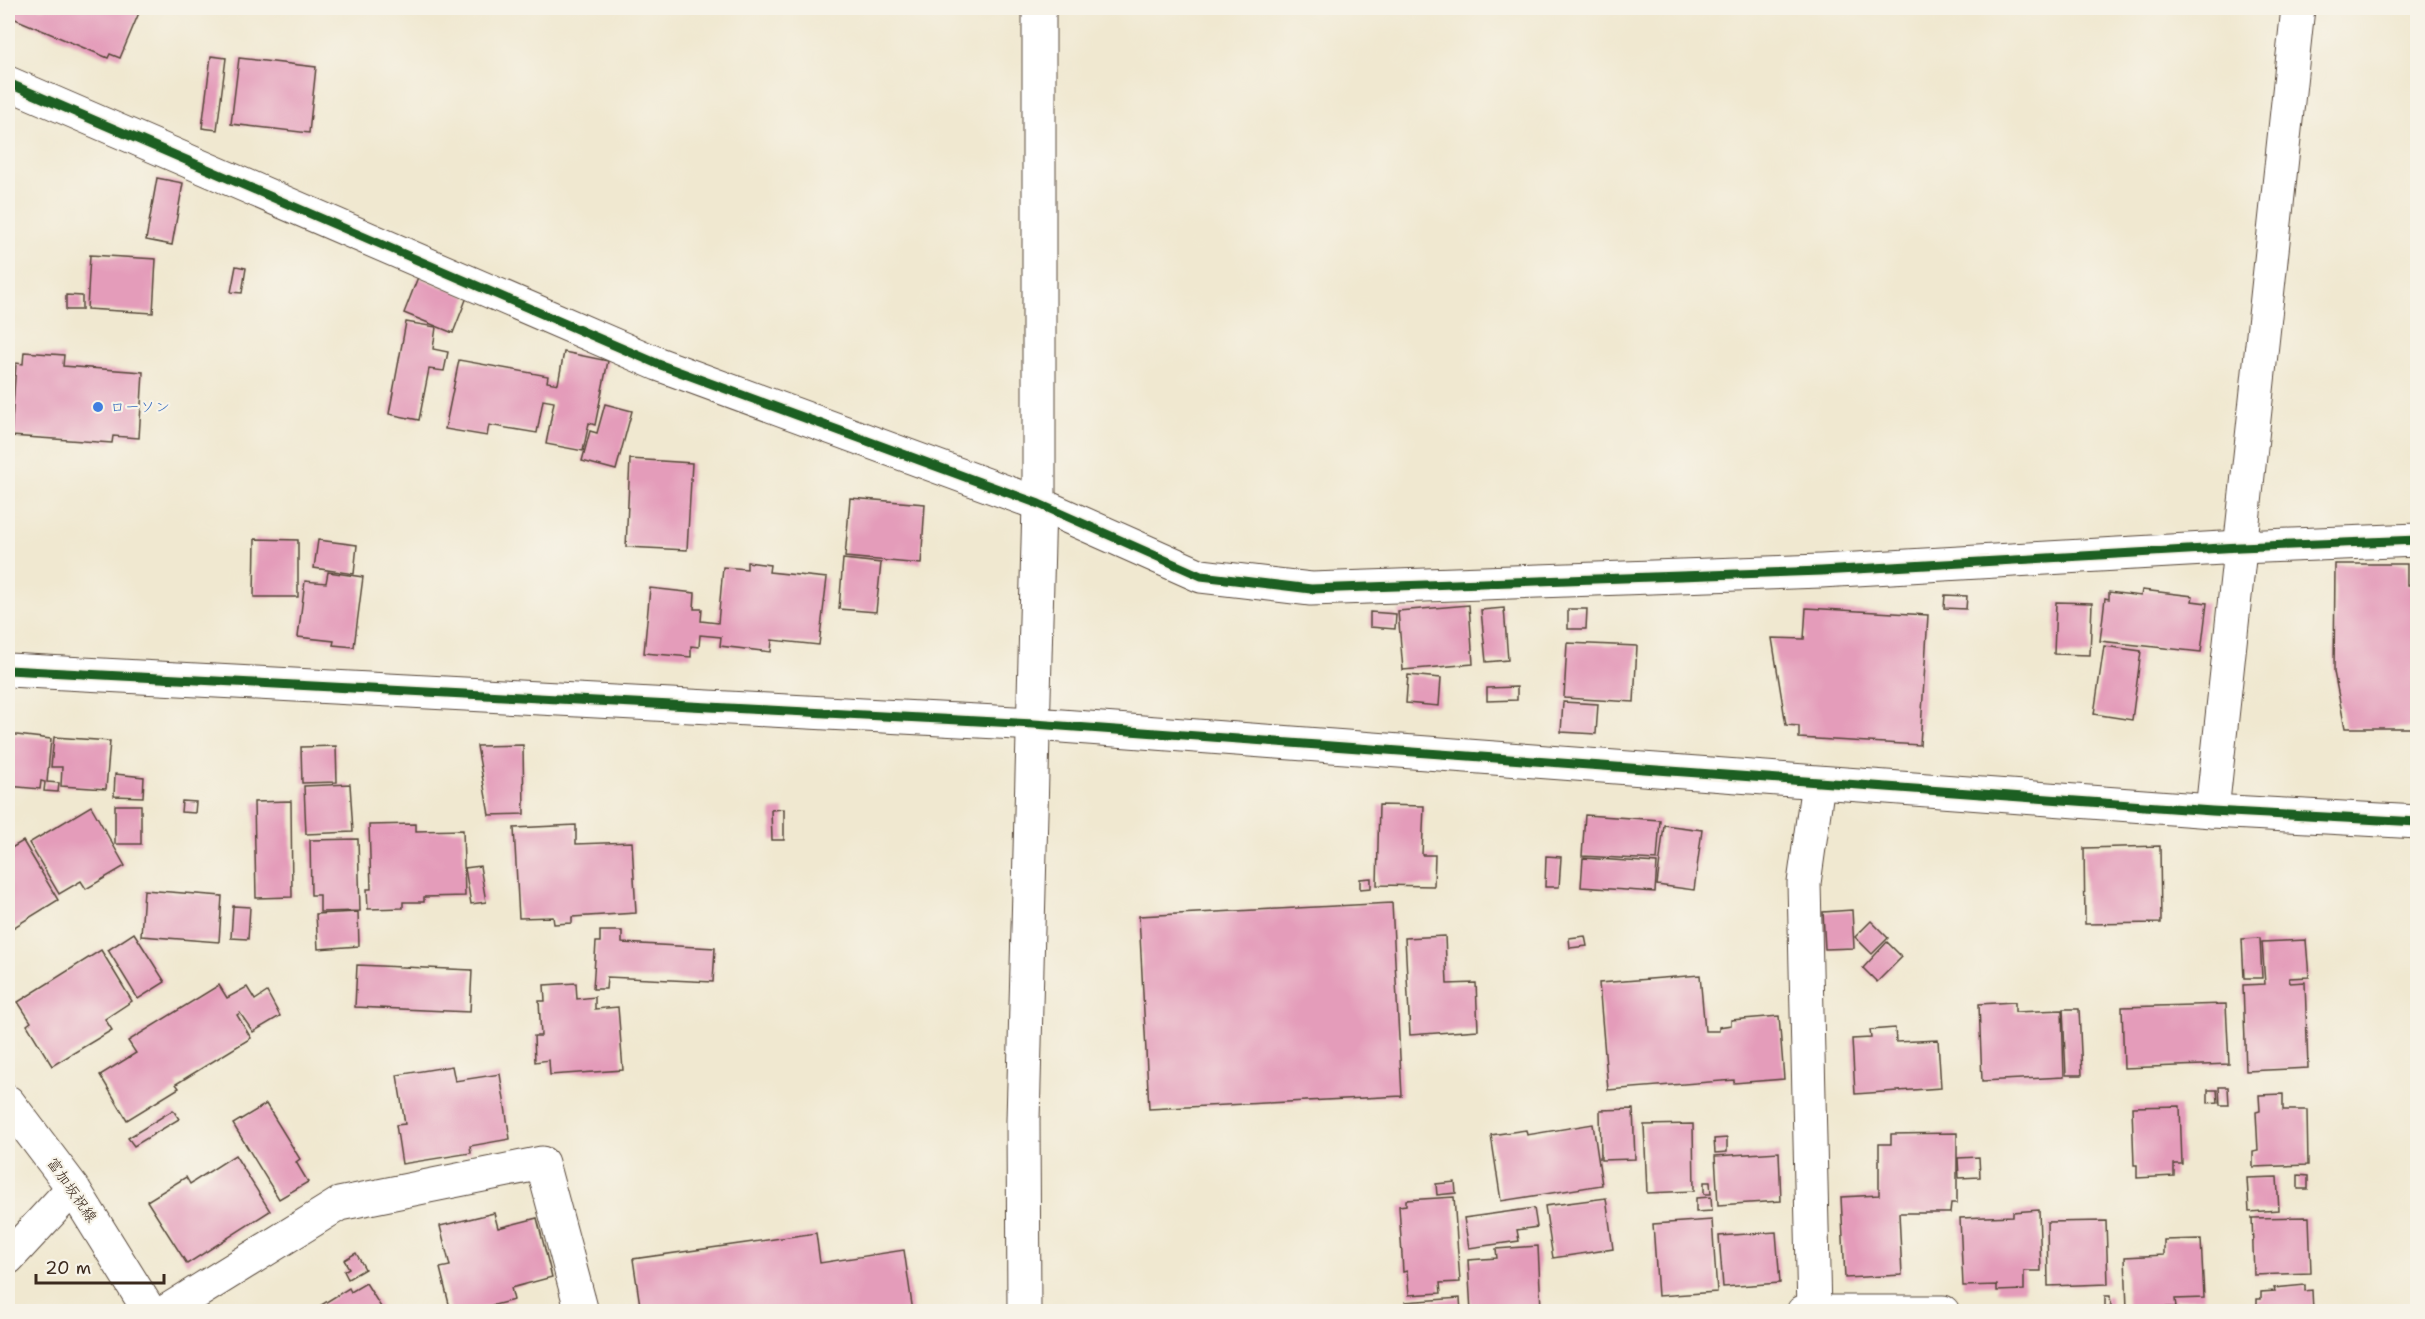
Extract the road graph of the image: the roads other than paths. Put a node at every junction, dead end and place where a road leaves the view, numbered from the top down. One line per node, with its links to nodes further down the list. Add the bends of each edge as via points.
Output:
1 (1039, 8): 4 (street)
2 (2298, 8): 6 (street)
3 (8, 83): 4 (street, via 658,364)
4 (1039, 504): 6 (street, via 1201,576 1311,589 1821,571); 8 (street)
5 (2418, 540): 6 (street)
6 (2240, 547): 10 (street)
7 (8, 670): 8 (street)
8 (1034, 724): 9 (street); 18 (street, via 1023,1121)
9 (1818, 783): 10 (street); 19 (street, via 1804,883)
10 (2212, 812): 11 (street)
11 (2418, 822)
12 (8, 1102): 13 (street, 富加坂祝線)
13 (73, 1188): 14 (street); 15 (street, 富加坂祝線)
14 (8, 1258)
15 (150, 1311)
16 (165, 1311): 17 (street, via 339,1204 542,1163)
17 (582, 1311)
18 (1024, 1311)
19 (1810, 1311): 20 (street)
20 (1943, 1311)

